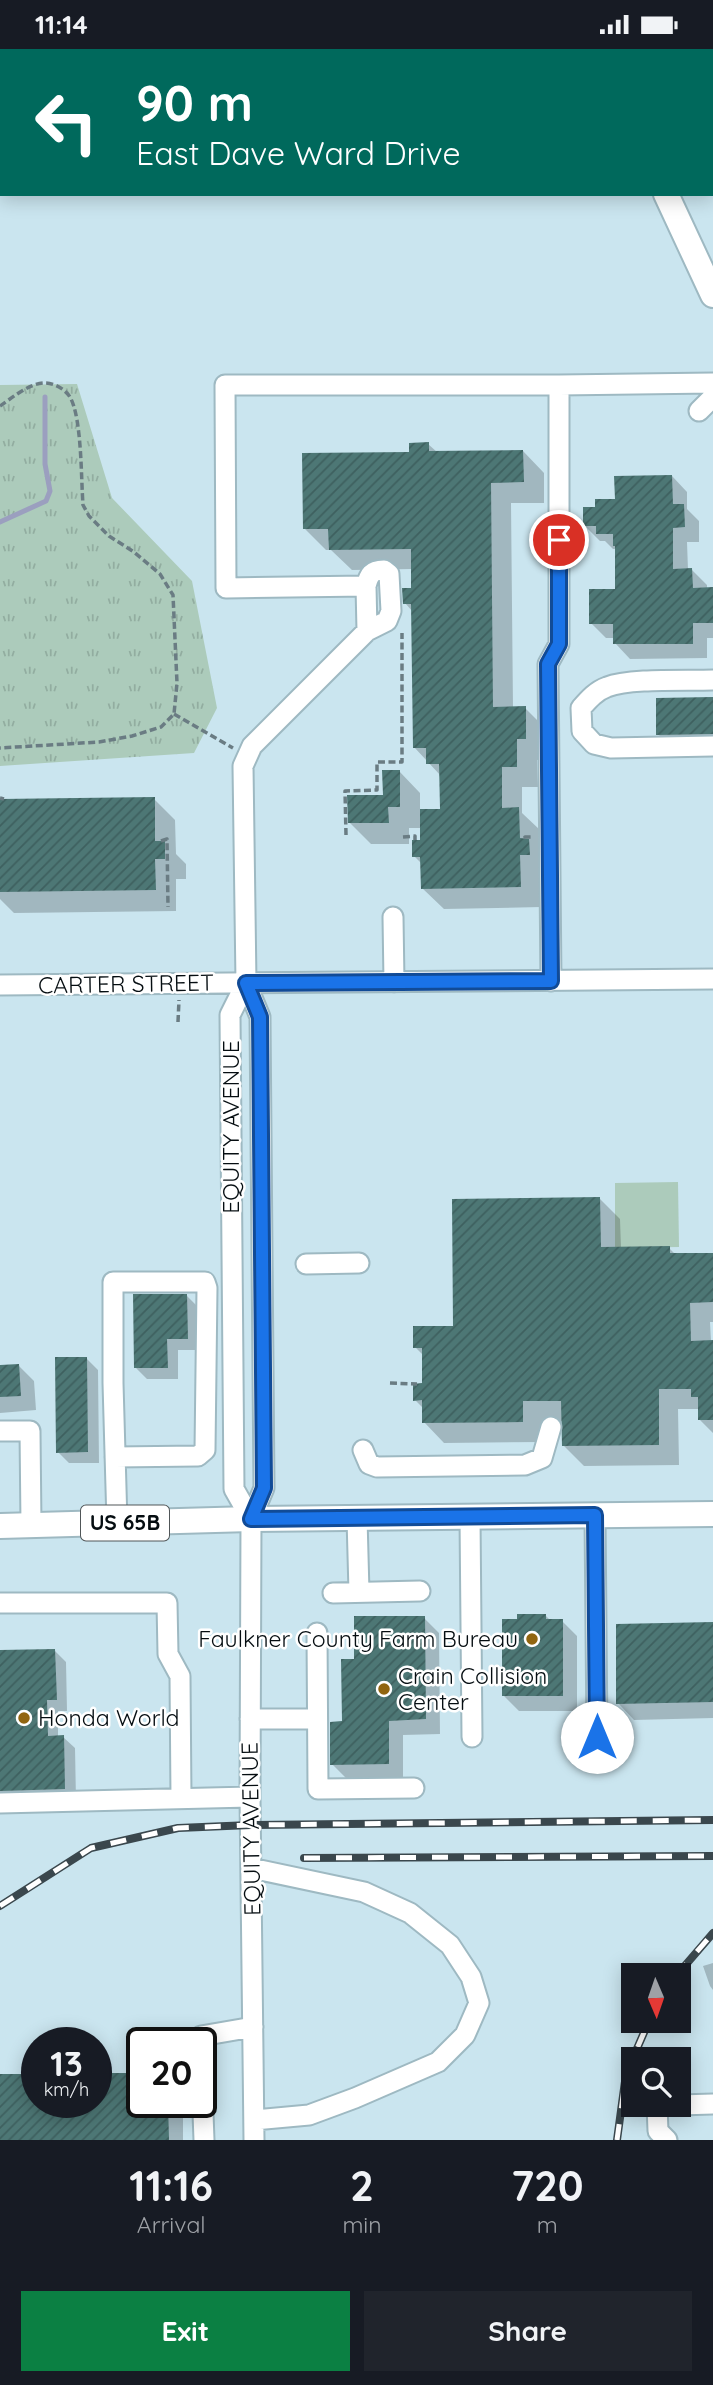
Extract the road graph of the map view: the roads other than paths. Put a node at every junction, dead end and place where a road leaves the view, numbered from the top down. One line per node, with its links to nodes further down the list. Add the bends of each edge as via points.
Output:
1 (667, 196): 2 (main road)
2 (710, 280)
3 (713, 383): 4 (street)
4 (559, 385): 9 (street, via 559,644 548,664); 11 (street, via 225,385 226,588 366,586 367,631 252,746 243,766)
5 (713, 680): 6 (street, via 607,687 592,695 582,708 582,731 594,744 611,748)
6 (713, 746)
7 (393, 917): 10 (street)
8 (713, 979): 9 (street, CARTER STREET)
9 (551, 981): 10 (street, CARTER STREET)
10 (394, 982): 11 (street, CARTER STREET)
11 (246, 983): 12 (street, CARTER STREET); 13 (street, EQUITY AVENUE, via 260,1017); 14 (street, EQUITY AVENUE, via 230,1015)
12 (0, 985)
13 (260, 1059): 14 (street); 17 (street, EQUITY AVENUE)
14 (231, 1060): 18 (street, EQUITY AVENUE)
15 (306, 1263): 16 (street)
16 (359, 1263)
17 (262, 1280): 18 (street); 27 (street, EQUITY AVENUE, via 264,1488)
18 (232, 1281): 27 (street, EQUITY AVENUE, via 234,1489)
19 (551, 1427): 21 (street, via 542,1458 525,1465 377,1467 369,1464)
20 (0, 1431): 29 (street, via 30,1431)
21 (363, 1450)
22 (115, 1457): 22 (street, via 113,1282 205,1282 205,1450 198,1457); 28 (street)
23 (713, 1514): 24 (main road, US 65B)
24 (595, 1515): 25 (main road, US 65B); 39 (street)
25 (470, 1517): 26 (main road, US 65B); 38 (street)
26 (357, 1518): 27 (main road, US 65B); 32 (street)
27 (251, 1519): 28 (main road, US 65B); 36 (street, EQUITY AVENUE)
28 (117, 1523): 29 (main road, US 65B)
29 (31, 1525): 30 (main road, US 65B)
30 (0, 1526)
31 (420, 1591): 32 (street)
32 (359, 1592): 33 (street)
33 (332, 1593)
34 (0, 1603): 42 (street, via 167,1603 168,1654 180,1676)
35 (317, 1633): 37 (street)
36 (250, 1719): 37 (street); 41 (street, EQUITY AVENUE)
37 (317, 1719): 40 (street, via 318,1790)
38 (472, 1737)
39 (597, 1737)
40 (414, 1788)
41 (250, 1797): 42 (street); 44 (street, EQUITY AVENUE)
42 (181, 1798): 43 (street)
43 (0, 1803)
44 (251, 1868): 45 (street, EQUITY AVENUE); 51 (street, via 364,1892 410,1913 450,1945 471,1977 479,2003 465,2035 438,2062 355,2098)
45 (253, 2027): 46 (street); 51 (street, EQUITY AVENUE)
46 (217, 2033)
47 (691, 2105): 48 (street)
48 (713, 2105)
49 (657, 2117): 53 (street, via 658,2131)
50 (203, 2118): 52 (street)
51 (254, 2130)
52 (204, 2140)
53 (667, 2140)

